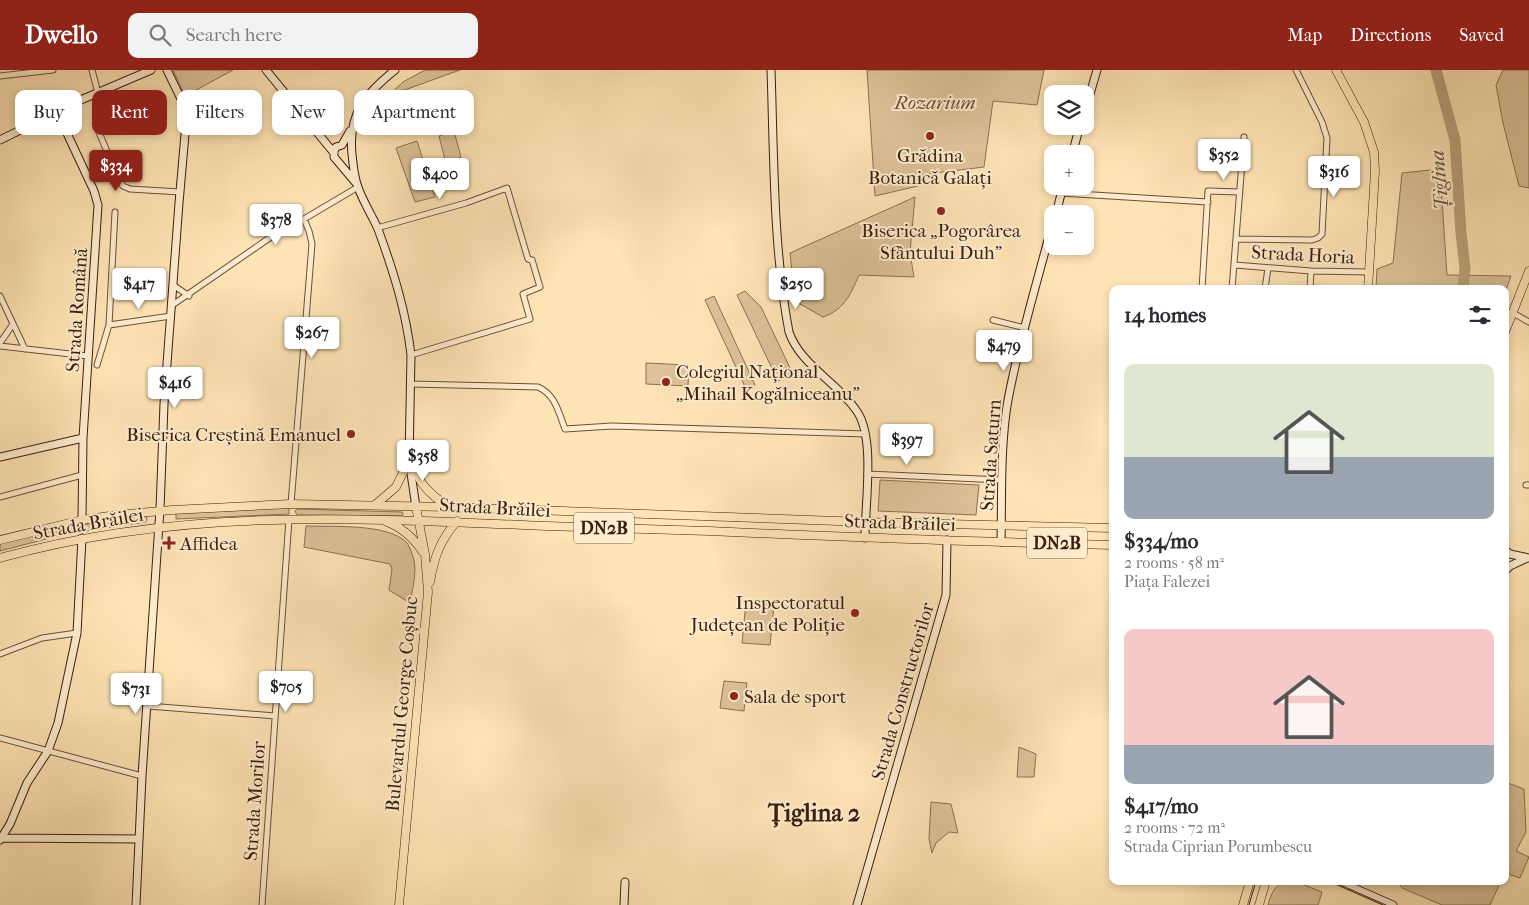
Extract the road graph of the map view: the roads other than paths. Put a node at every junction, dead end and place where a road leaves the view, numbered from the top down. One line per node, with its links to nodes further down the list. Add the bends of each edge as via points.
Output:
1 (53, 70): 11 (street)
2 (92, 70): 13 (street)
3 (151, 70): 14 (street)
4 (167, 70): 28 (street, via 186,112)
5 (266, 70): 19 (street)
6 (395, 70): 15 (street, via 361,104)
7 (770, 70): 65 (street, via 782,295 789,332 802,353 858,412)
8 (1097, 70): 12 (street)
9 (1296, 70): 35 (street, via 1327,138 1322,234 1312,240)
10 (1336, 70): 41 (main road, via 1364,122 1374,152)
11 (0, 76)
12 (1093, 85)
13 (97, 90)
14 (103, 90)
15 (351, 128): 22 (street); 23 (street)
16 (15, 133): 21 (street)
17 (68, 135): 62 (street, Strada Română, via 98,206)
18 (100, 135): 28 (street, via 123,186)
19 (320, 136): 22 (street); 24 (street)
20 (1244, 138): 29 (street)
21 (0, 140)
22 (341, 145): 23 (street); 24 (street)
23 (350, 148): 25 (street)
24 (334, 153): 26 (street, via 335,159)
25 (352, 157): 26 (street); 27 (street)
26 (342, 162): 27 (street)
27 (357, 186): 33 (street); 34 (street)
28 (180, 192): 42 (street)
29 (1240, 192): 31 (street, via 1208,191); 35 (street)
30 (1094, 193): 31 (street)
31 (1208, 202): 43 (street)
32 (115, 212): 57 (street, Strada Română)
33 (304, 219): 49 (street, via 281,230); 73 (street, via 312,244)
34 (377, 228): 61 (street, via 403,306); 61 (street, via 507,188 528,259 532,260 540,287 522,294 530,319)
35 (1237, 239): 37 (street)
36 (1044, 255): 58 (street, Strada Saturn)
37 (1235, 265): 38 (street, Strada Horia); 44 (street)
38 (1268, 268): 39 (street, Strada Horia); 45 (street)
39 (1311, 271): 41 (street, Strada Horia); 46 (street)
40 (1529, 271): 51 (main road)
41 (1370, 272): 47 (main road)
42 (173, 285): 49 (street); 50 (street)
43 (1202, 285)
44 (1232, 285)
45 (1266, 285)
46 (1310, 285)
47 (1368, 285)
48 (0, 296): 56 (street)
49 (189, 296): 50 (street)
50 (171, 306): 52 (street)
51 (1513, 313): 54 (main road); 55 (street)
52 (171, 316): 57 (street); 77 (street)
53 (992, 320): 58 (street)
54 (1509, 322)
55 (1529, 322)
56 (13, 324): 59 (street); 60 (street)
57 (109, 325): 63 (street, Strada Română)
58 (1025, 328): 71 (street, Strada Saturn, via 1008,401)
59 (0, 345): 60 (street)
60 (25, 349): 62 (street)
61 (411, 355): 64 (street)
62 (88, 356): 66 (street, Strada Română)
63 (97, 365)
64 (410, 384): 65 (street, via 546,390 565,429 612,426); 68 (street)
65 (866, 434): 69 (street)
66 (83, 438): 67 (street); 70 (street, Strada Română)
67 (0, 457)
68 (409, 460): 74 (main road, via 396,487); 75 (street); 76 (main road, via 424,487)
69 (867, 474): 71 (street); 83 (street)
70 (82, 475): 72 (street); 80 (street, Strada Română)
71 (1002, 480): 84 (street, Strada Saturn)
72 (0, 498)
73 (291, 504): 74 (main road, Strada Brăilei); 77 (main road, Strada Brăilei)
74 (375, 506): 75 (main road, Strada Brăilei)
75 (416, 507): 76 (main road, Strada Brăilei / DN2B); 81 (main road, Bulevardul George Coșbuc)
76 (450, 507): 83 (main road, Strada Brăilei / DN2B)
77 (160, 511): 80 (main road, Strada Brăilei); 85 (street)
78 (289, 519): 79 (main road, Strada Brăilei); 85 (main road, Strada Brăilei); 102 (street, Strada Morilor)
79 (376, 519): 81 (main road, Strada Brăilei); 94 (main road, via 402,529)
80 (82, 520): 89 (main road, Strada Brăilei)
81 (418, 520): 82 (main road, Strada Brăilei / DN2B); 94 (main road, Bulevardul George Coșbuc)
82 (458, 521): 88 (main road, Strada Brăilei / DN2B); 98 (main road, via 443,539)
83 (865, 522): 84 (main road, Strada Brăilei / DN2B); 88 (street)
84 (1002, 525): 86 (main road, Strada Brăilei / DN2B); 91 (street, Strada Saturn)
85 (159, 527): 87 (main road, Strada Brăilei); 101 (street)
86 (1109, 528)
87 (82, 538): 95 (main road, Strada Brăilei); 99 (street)
88 (864, 538): 90 (main road, Strada Brăilei / DN2B)
89 (0, 540)
90 (947, 540): 91 (main road, Strada Brăilei / DN2B); 116 (street, Strada Constructorilor, via 946,596)
91 (1001, 542): 92 (main road, Strada Brăilei / DN2B)
92 (1109, 545)
93 (1509, 553): 96 (street)
94 (425, 554): 98 (main road, Bulevardul George Coșbuc)
95 (0, 558)
96 (1528, 558): 97 (street)
97 (1509, 568)
98 (428, 592): 114 (main road, Bulevardul George Coșbuc)
99 (77, 633): 100 (street, via 42,638); 104 (street, via 60,717)
100 (0, 654)
101 (148, 706): 102 (street); 105 (street)
102 (275, 716): 113 (street, Strada Morilor)
103 (0, 738): 104 (street)
104 (48, 751): 105 (street); 106 (street, via 27,783)
105 (142, 776): 107 (street)
106 (1, 839): 107 (street)
107 (139, 839): 112 (street)
108 (625, 882): 115 (street)
109 (1249, 885): 117 (main road)
110 (1265, 885): 118 (main road)
111 (1353, 885): 119 (street)
112 (136, 905)
113 (262, 905)
114 (399, 905)
115 (624, 905)
116 (857, 905)
117 (1243, 905)
118 (1258, 905)
119 (1393, 905)

